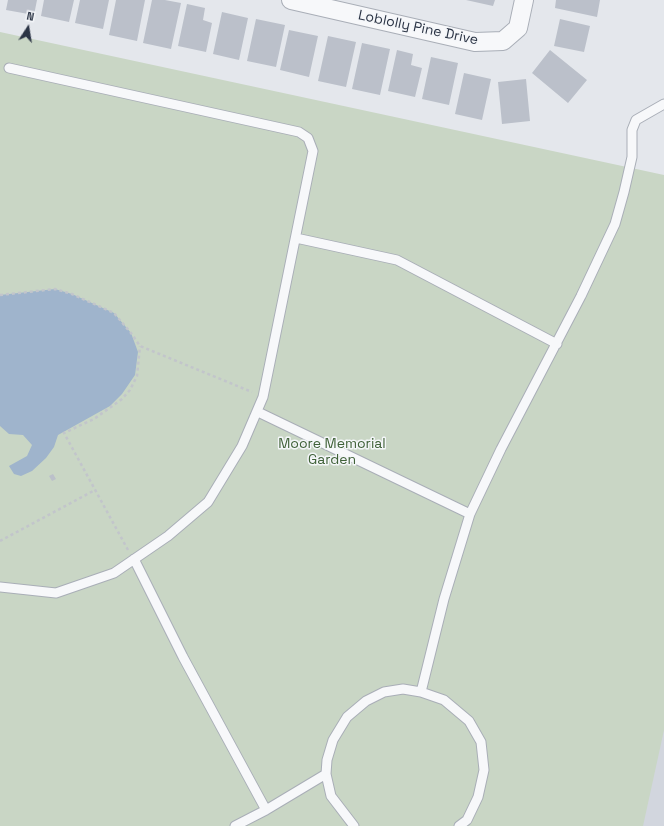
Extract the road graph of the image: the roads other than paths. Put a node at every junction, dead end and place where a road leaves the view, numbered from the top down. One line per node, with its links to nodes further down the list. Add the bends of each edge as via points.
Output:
1 (291, 0): 2 (street, Loblolly Pine Drive, via 475,42 503,41 518,28)
2 (524, 0)
3 (9, 68): 5 (lane, via 299,132 308,138 313,151)
4 (664, 104): 6 (lane, via 636,120 632,130 632,157 615,224)
5 (296, 238): 6 (lane, via 397,260); 7 (lane)
6 (557, 344): 8 (lane, via 501,449)
7 (258, 412): 8 (lane); 9 (lane, via 242,446 208,502 168,536)
8 (470, 514): 11 (lane, via 444,599)
9 (134, 559): 10 (lane, via 114,573 56,593); 13 (lane, via 183,657)
10 (0, 587)
11 (421, 692): 12 (lane, via 403,689 384,692 366,701 347,717 333,740); 16 (lane, via 444,700 469,721 481,742 484,770 478,797 467,820)
12 (326, 774): 13 (lane); 15 (lane, via 331,796)
13 (266, 810): 14 (lane)
14 (235, 826)
15 (354, 826)
16 (459, 826)

